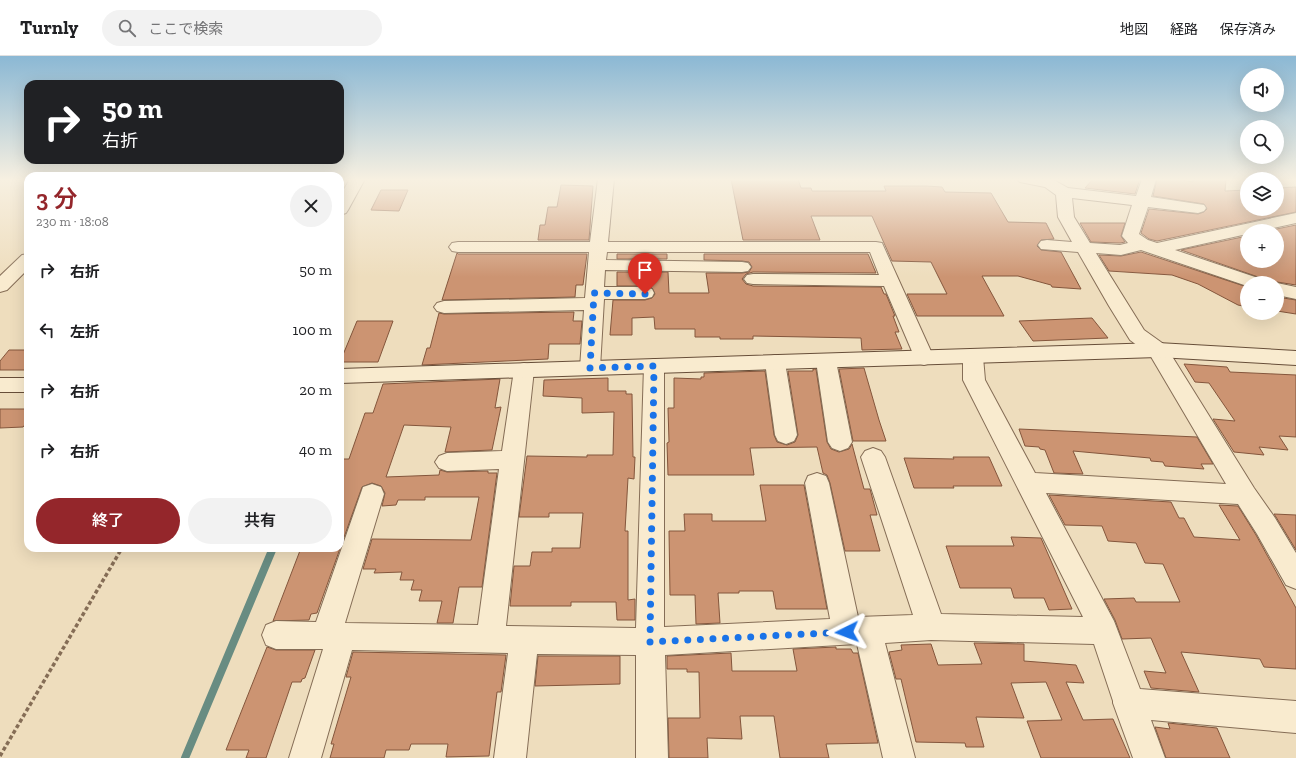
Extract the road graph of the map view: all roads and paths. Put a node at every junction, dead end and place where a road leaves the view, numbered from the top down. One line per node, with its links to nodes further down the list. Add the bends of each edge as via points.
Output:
1 (602, 212): 6 (street)
2 (1067, 212): 9 (street, via 1066,217)
3 (1138, 212): 7 (street, via 1130,236)
4 (1296, 218): 7 (street)
5 (1047, 244): 9 (street)
6 (598, 246): 8 (street); 11 (street); 13 (street, via 876,247)
7 (1148, 246): 9 (street, via 1121,250); 12 (street)
8 (458, 247)
9 (1085, 247): 20 (street, via 1137,335)
10 (24, 264): 14 (street)
11 (596, 265): 13 (street); 18 (street)
12 (1240, 278)
13 (891, 281): 22 (street)
14 (0, 286)
15 (1284, 290): 16 (street)
16 (1296, 293)
17 (645, 294): 18 (street)
18 (593, 299): 19 (street); 27 (street)
19 (444, 307)
20 (1158, 350): 21 (street); 23 (street); 40 (street)
21 (973, 357): 22 (street); 37 (street, via 974,380)
22 (924, 358): 24 (street)
23 (1296, 358)
24 (826, 361): 25 (street); 33 (street)
25 (775, 362): 26 (street); 32 (street)
26 (654, 366): 27 (street); 50 (street)
27 (590, 368): 28 (street)
28 (524, 370): 29 (street); 35 (street)
29 (344, 376)
30 (0, 385): 31 (street)
31 (24, 385)
32 (786, 435)
33 (840, 442)
34 (873, 456): 43 (street)
35 (512, 460): 36 (street); 48 (street)
36 (447, 462)
37 (1028, 482): 40 (street); 44 (street)
38 (817, 483): 45 (street)
39 (372, 494): 47 (street)
40 (1245, 495): 42 (street)
41 (120, 552): 53 (path)
42 (1296, 577)
43 (931, 627): 44 (street); 45 (street)
44 (1104, 631): 51 (street)
45 (858, 632): 50 (street); 57 (street)
46 (276, 635): 47 (street)
47 (334, 636): 48 (street); 54 (street)
48 (490, 639): 49 (street)
49 (524, 639): 50 (street); 55 (street)
50 (650, 642): 56 (street)
51 (1128, 703): 52 (street); 58 (street)
52 (1296, 717)
53 (0, 756)
54 (305, 758)
55 (510, 758)
56 (652, 758)
57 (899, 758)
58 (1149, 758)

